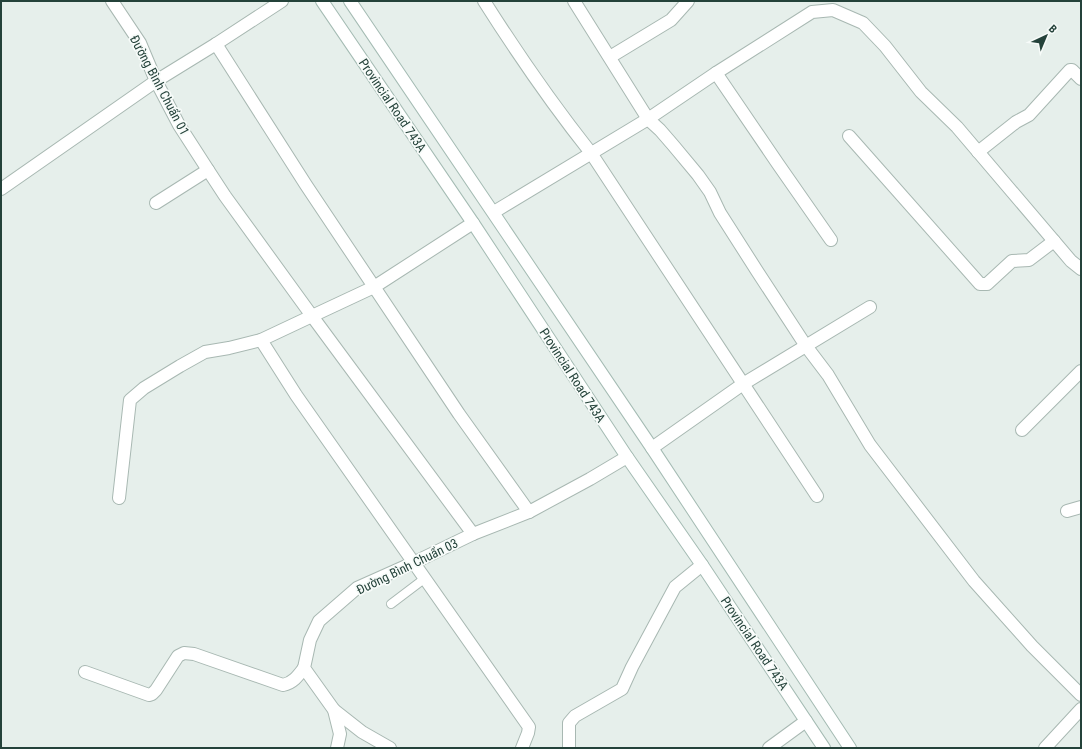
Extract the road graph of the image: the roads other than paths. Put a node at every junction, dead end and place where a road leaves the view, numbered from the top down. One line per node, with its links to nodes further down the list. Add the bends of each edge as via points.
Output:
1 (112, 1): 12 (street, Đường Bình Chuẩn 01, via 140,43)
2 (282, 1): 8 (street)
3 (322, 1): 21 (street, Provincial Road 743A)
4 (350, 1): 20 (street, Provincial Road 743A)
5 (484, 1): 16 (street, via 563,118)
6 (574, 1): 9 (street)
7 (688, 1): 9 (street, via 671,20)
8 (216, 44): 12 (street); 25 (street)
9 (610, 57): 13 (street)
10 (716, 73): 13 (street); 15 (street, via 812,12 833,10 863,23 885,46 921,92); 22 (street)
11 (1081, 79): 15 (street, via 1070,70 1029,115)
12 (156, 81): 17 (street, Đường Bình Chuẩn 01, via 179,125); 18 (street)
13 (648, 119): 16 (street); 29 (street, via 706,186 720,213)
14 (849, 136): 23 (street, via 980,284 987,284 1012,261 1029,260)
15 (978, 152): 23 (street)
16 (591, 154): 20 (street); 31 (street)
17 (208, 170): 19 (street); 27 (street, Đường Bình Chuẩn 01)
18 (1, 188)
19 (156, 203)
20 (494, 212): 33 (street, Provincial Road 743A)
21 (472, 223): 25 (street); 34 (street, Provincial Road 743A)
22 (831, 240)
23 (1054, 241): 24 (street, via 1071,261)
24 (1080, 266)
25 (374, 287): 27 (street); 39 (street, via 459,414)
26 (870, 307): 29 (street)
27 (312, 316): 28 (street); 40 (street, Đường Bình Chuẩn 01)
28 (261, 340): 36 (street, via 206,352 144,388 130,400); 41 (street, via 296,395)
29 (806, 346): 31 (street); 47 (street, via 828,375 870,445 974,581 1032,646)
30 (1081, 371): 32 (street)
31 (743, 384): 33 (street); 35 (street)
32 (1022, 430)
33 (652, 448): 57 (street, Provincial Road 743A)
34 (627, 456): 39 (street, Đường Bình Chuẩn 03); 42 (street, Provincial Road 743A)
35 (817, 496)
36 (119, 498)
37 (1081, 507): 38 (street)
38 (1067, 511)
39 (529, 512): 40 (street, Đường Bình Chuẩn 03)
40 (473, 534): 41 (street, Đường Bình Chuẩn 03)
41 (413, 563): 43 (street); 45 (street, Đường Bình Chuẩn 03, via 357,588 319,621 310,640)
42 (702, 565): 50 (street, Provincial Road 743A); 54 (street, via 675,587 622,689 575,716 569,723)
43 (424, 579): 44 (lane); 53 (street, via 529,727)
44 (391, 604)
45 (304, 668): 46 (street, via 295,680 283,685 194,654 184,653 178,656 152,694); 49 (street)
46 (85, 672)
47 (1081, 695)
48 (1081, 709): 58 (street)
49 (334, 710): 51 (street, via 340,734); 52 (street, via 362,732)
50 (806, 721): 55 (street); 56 (street, Provincial Road 743A)
51 (337, 748)
52 (390, 748)
53 (522, 748)
54 (569, 748)
55 (769, 748)
56 (824, 748)
57 (850, 748)
58 (1045, 748)

